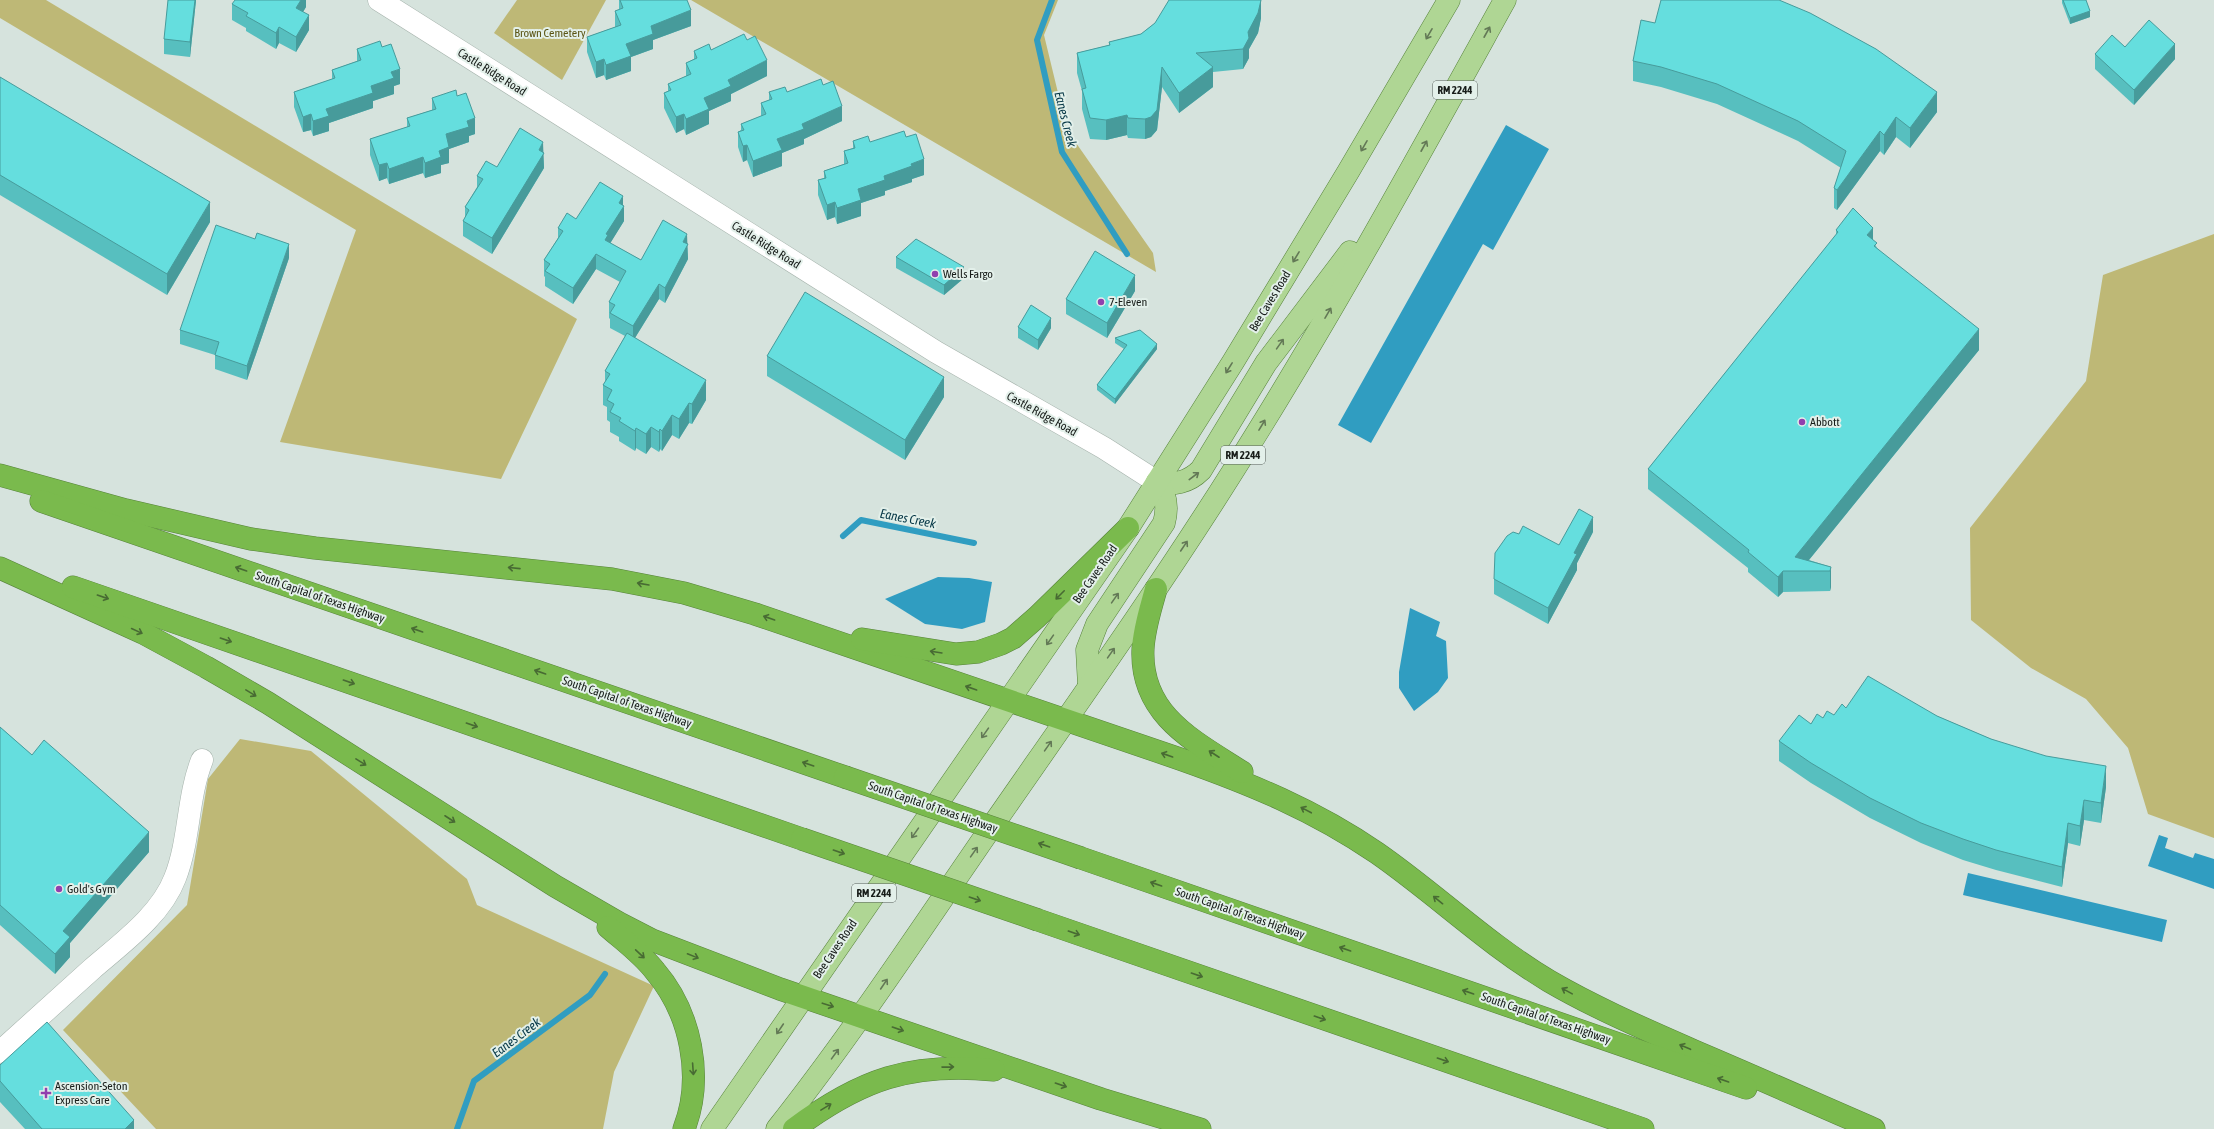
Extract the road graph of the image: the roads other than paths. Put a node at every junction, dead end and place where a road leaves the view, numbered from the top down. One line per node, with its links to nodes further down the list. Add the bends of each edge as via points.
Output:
1 (379, 0): 6 (street, Castle Ridge Road, via 936,352 1104,448)
2 (1448, 0): 6 (main road, Bee Caves Road / RM 2244, one-way to 6, via 1348,172)
3 (1505, 0): 4 (main road, RM 2244, one-way to 3)
4 (1405, 180): 6 (main road, one-way to 4, via 1176,484 1194,478 1201,470 1266,363); 11 (main road, RM 2244, one-way to 4, via 1257,433)
5 (0, 475): 12 (highway, one-way to 5, via 684,593 612,579 251,539 126,510)
6 (1157, 482): 8 (main road, Bee Caves Road / RM 2244); 13 (main road, one-way to 6, via 1087,650 1097,624 1164,524 1167,504)
7 (0, 487): 29 (highway, South Capital of Texas Highway, one-way to 7, bridge)
8 (1128, 528): 12 (highway, one-way to 12, via 1025,628 1012,638 989,649 967,654 944,654); 14 (main road, Bee Caves Road / RM 2244, one-way to 14)
9 (0, 562): 28 (highway, one-way to 28, bridge)
10 (0, 568): 18 (highway, one-way to 18, via 143,633 219,674)
11 (1156, 589): 13 (main road, RM 2244, one-way to 11); 17 (highway, one-way to 11, via 1183,733 1166,718 1154,700 1145,670 1143,650)
12 (790, 626): 14 (highway, one-way to 12)
13 (1089, 686): 15 (main road, RM 2244)
14 (1008, 701): 15 (highway); 19 (main road, Bee Caves Road / RM 2244, one-way to 19)
15 (1065, 720): 17 (highway, one-way to 15, via 1214,771); 20 (main road, RM 2244, one-way to 15)
16 (202, 760): 21 (street, via 194,786 183,853 175,878 162,901 130,935)
17 (1282, 798): 30 (highway, one-way to 17, via 1653,1033 1550,982 1496,946 1378,854 1329,822)
18 (567, 893): 19 (highway, one-way to 19, via 631,930); 23 (highway, one-way to 23, via 645,959 664,982 678,1008 689,1040 694,1072 690,1109)
19 (803, 996): 20 (highway, one-way to 20); 24 (main road, Bee Caves Road / RM 2244, one-way to 24)
20 (862, 1016): 22 (highway, one-way to 22); 25 (main road, RM 2244, one-way to 20)
21 (0, 1052)
22 (1034, 1076): 26 (highway, one-way to 22, via 862,1087 917,1070 936,1067 973,1068); 27 (highway, one-way to 27, via 1140,1112)
23 (684, 1129)
24 (712, 1129)
25 (777, 1129)
26 (794, 1129)
27 (1200, 1129)
28 (1643, 1129)
29 (1866, 1129)
30 (1874, 1129)

